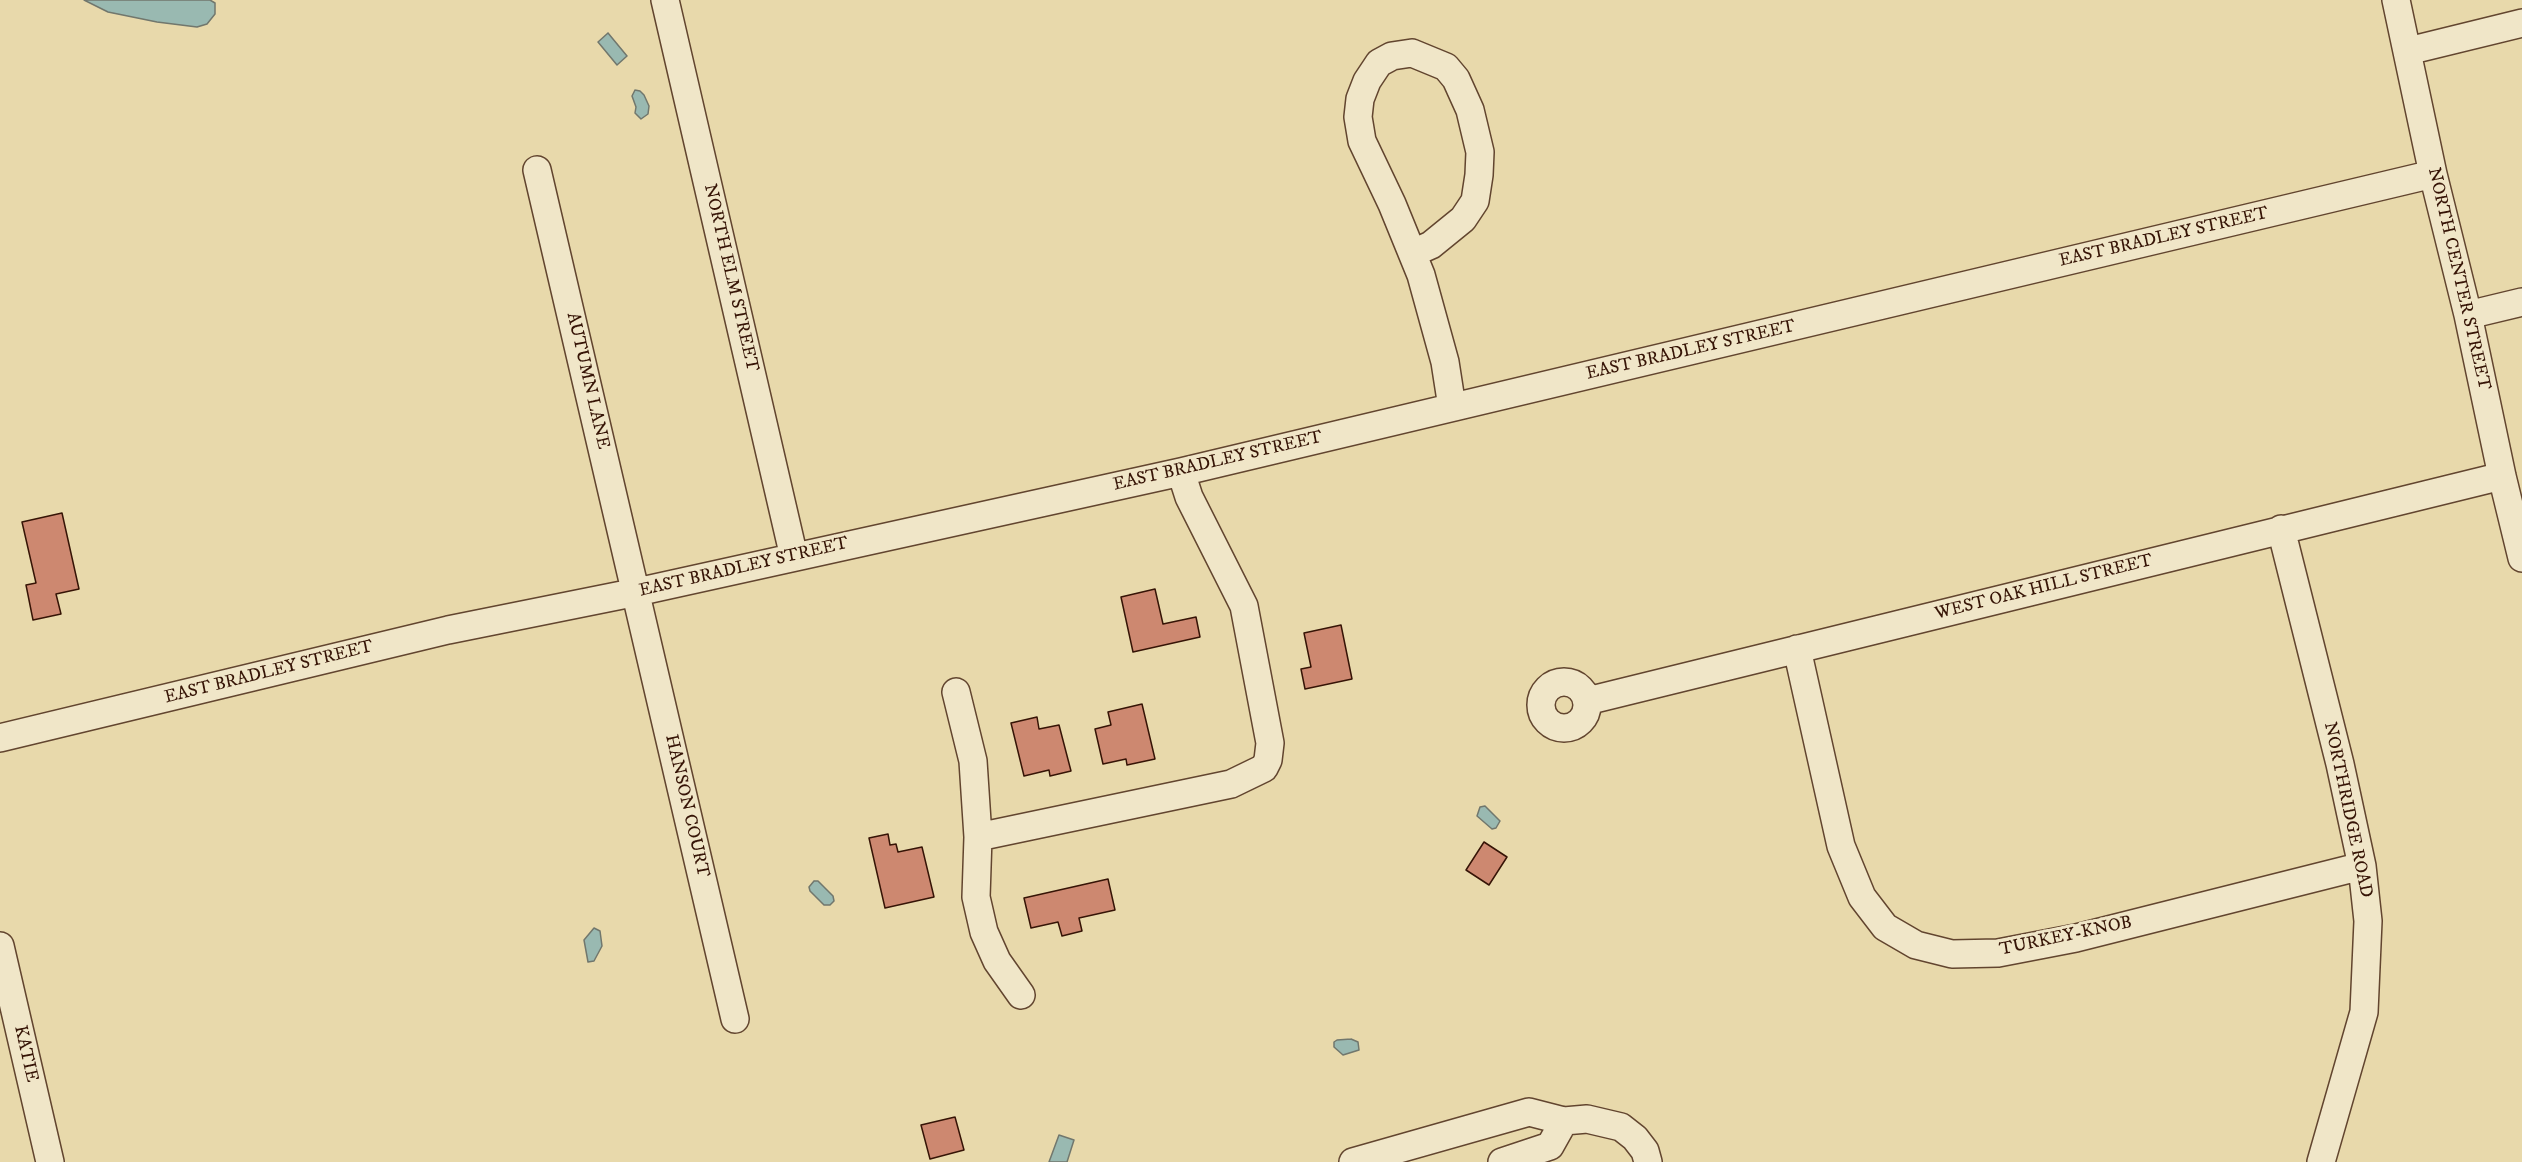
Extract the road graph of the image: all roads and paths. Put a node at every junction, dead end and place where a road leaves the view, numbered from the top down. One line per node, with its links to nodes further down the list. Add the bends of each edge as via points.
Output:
1 (665, 0): 14 (street, NORTH ELM STREET)
2 (2396, 0): 4 (street, NORTH CENTER STREET)
3 (2522, 23): 4 (street)
4 (2408, 51): 6 (street, NORTH CENTER STREET)
5 (537, 170): 16 (street, AUTUMN LANE)
6 (2433, 174): 9 (street, NORTH CENTER STREET); 10 (street, EAST BRADLEY STREET)
7 (1413, 253): 7 (street, via 1362,141 1358,117 1360,99 1379,63 1412,53 1431,58 1456,79 1470,110 1480,152 1475,201 1463,219 1431,245); 10 (street, via 1445,362)
8 (2522, 303): 9 (street)
9 (2468, 315): 12 (street, NORTH CENTER STREET)
10 (1452, 407): 11 (street, EAST BRADLEY STREET)
11 (1180, 472): 14 (street, EAST BRADLEY STREET); 21 (street, via 1244,606 1270,743 1264,768 1231,784)
12 (2502, 476): 13 (street, WEST OAK HILL STREET); 15 (street, NORTH CENTER STREET)
13 (2281, 529): 17 (street, WEST OAK HILL STREET); 22 (street, NORTHRIDGE ROAD)
14 (794, 557): 16 (street, EAST BRADLEY STREET)
15 (2522, 558)
16 (636, 592): 20 (street, EAST BRADLEY STREET, via 448,630); 25 (street, HANSON COURT)
17 (1797, 649): 19 (street, WEST OAK HILL STREET); 22 (street, TURKEY-KNOB, via 1841,846 1862,897 1885,927 1916,945 1952,954 1998,953 2076,938)
18 (957, 692): 21 (street, via 973,761)
19 (1587, 701)
20 (0, 738)
21 (978, 837): 24 (street, via 976,897 984,932 996,961)
22 (2362, 866): 31 (street, NORTHRIDGE ROAD, via 2368,921 2364,1012)
23 (0, 946): 27 (street, KATIE)
24 (1021, 994)
25 (735, 1019)
26 (1564, 1121): 28 (street, via 1529,1112); 29 (street, via 1550,1146); 30 (street, via 1587,1119 1621,1127 1635,1138)
27 (50, 1162)
28 (1353, 1162)
29 (1502, 1162)
30 (1648, 1162)
31 (2321, 1162)

